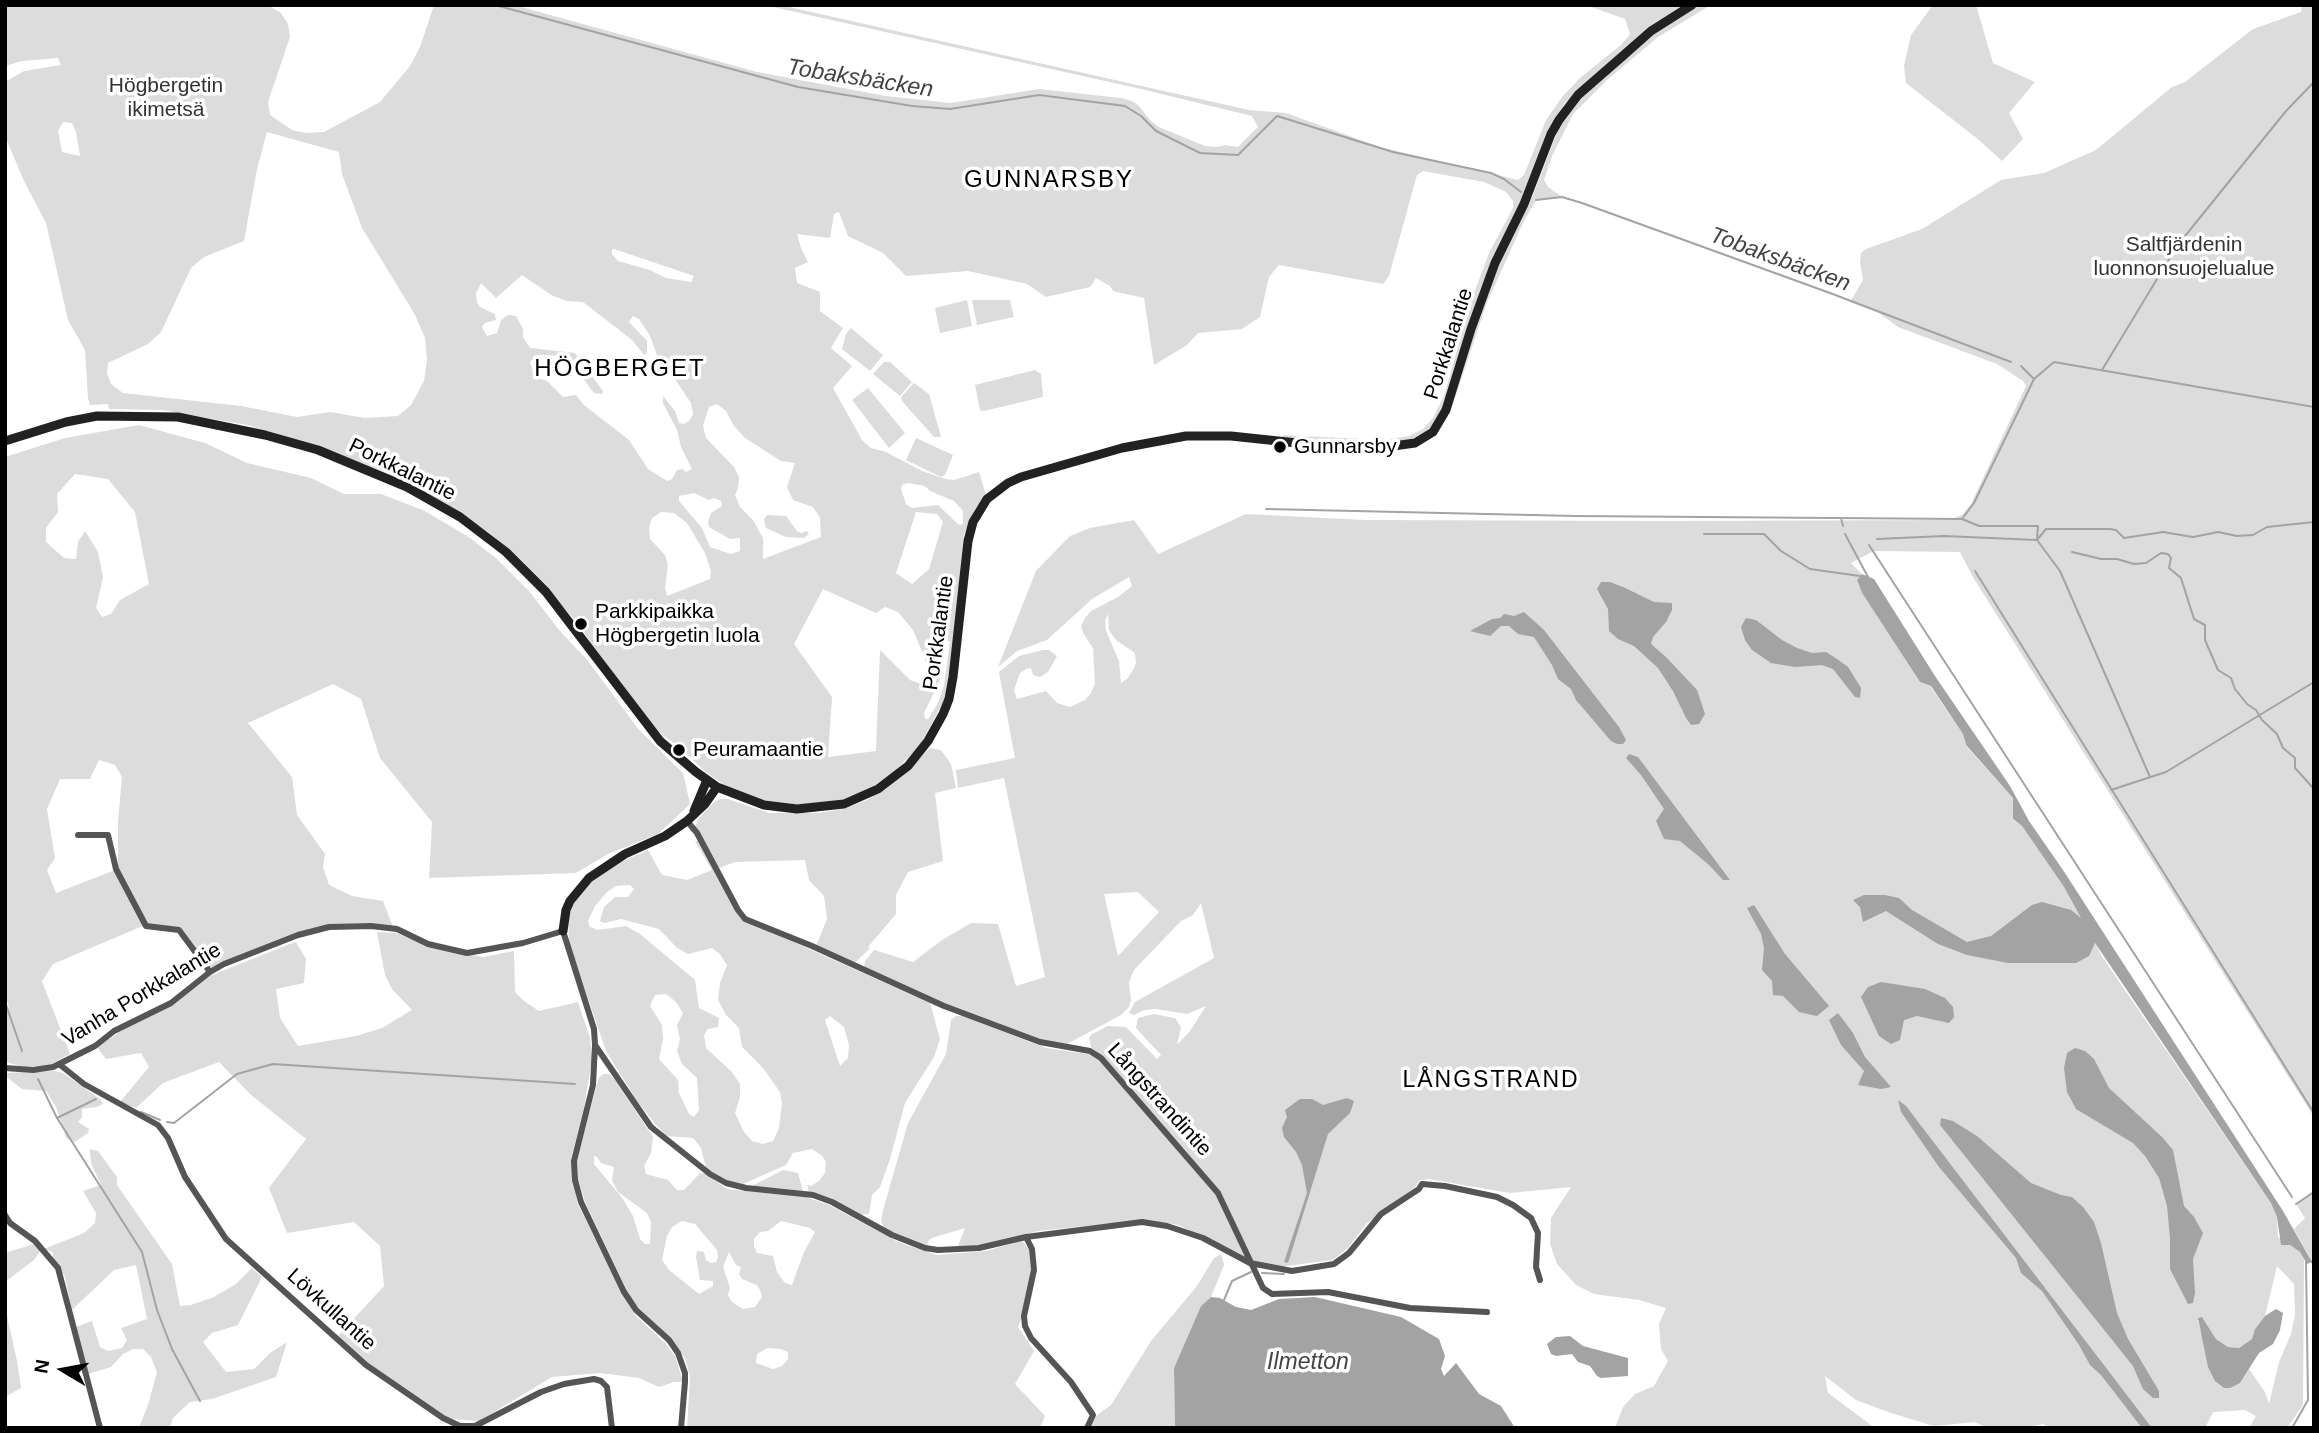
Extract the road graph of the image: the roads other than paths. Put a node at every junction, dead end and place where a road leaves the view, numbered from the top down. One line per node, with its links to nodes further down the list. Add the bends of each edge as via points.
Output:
1 (1692, 5): 4 (street, Porkkalantie, via 1651,31 1578,94 1563,113 1495,263 1446,410 1433,432 1415,443 1386,447 1186,436 1122,448 1007,483 987,499 973,522 949,699 928,741 908,766 861,798 819,808 764,805)
2 (5, 441): 3 (street, Porkkalantie, via 97,416 178,417 318,450 407,487 460,517 506,552 546,592 660,741)
3 (707, 780): 4 (street, Porkkalantie); 5 (street)
4 (717, 787): 5 (street)
5 (690, 817): 7 (street, via 589,878 570,901); 16 (street, Långstrandintie, via 745,919 944,1006 1040,1042 1090,1051 1101,1058 1218,1193)
6 (78, 835): 8 (street, via 108,835 116,869 146,926 179,930)
7 (563, 931): 8 (street, Vanha Porkkalantie, via 467,953 428,944 397,929 329,928 298,935); 9 (street)
8 (210, 971): 10 (street, Vanha Porkkalantie, via 171,1003)
9 (595, 1045): 11 (street); 13 (street)
10 (59, 1064): 12 (street, Vanha Porkkalantie, via 33,1070); 20 (street, Lövkullantie, via 84,1084 158,1125 226,1239 366,1365 443,1418 460,1426 475,1426 541,1392 594,1379 607,1387)
11 (611, 1067): 13 (street); 15 (street, via 651,1127 726,1183 813,1195 892,1235 929,1248 979,1248)
12 (5, 1068)
13 (595, 1071): 21 (street, via 576,1149 575,1180 624,1292 678,1353 685,1373)
14 (5, 1216): 19 (street, via 58,1268)
15 (1026, 1237): 16 (street, via 1155,1224 1203,1238); 22 (street, via 1034,1270 1025,1326 1093,1415)
16 (1250, 1263): 17 (street, via 1292,1270 1334,1264 1381,1214 1422,1184 1497,1197 1531,1218 1538,1233); 18 (street, Långstrandintie, via 1263,1288 1272,1294 1328,1292 1410,1308)
17 (1540, 1280)
18 (1487, 1312)
19 (100, 1428)
20 (612, 1428)
21 (681, 1428)
22 (1087, 1428)

